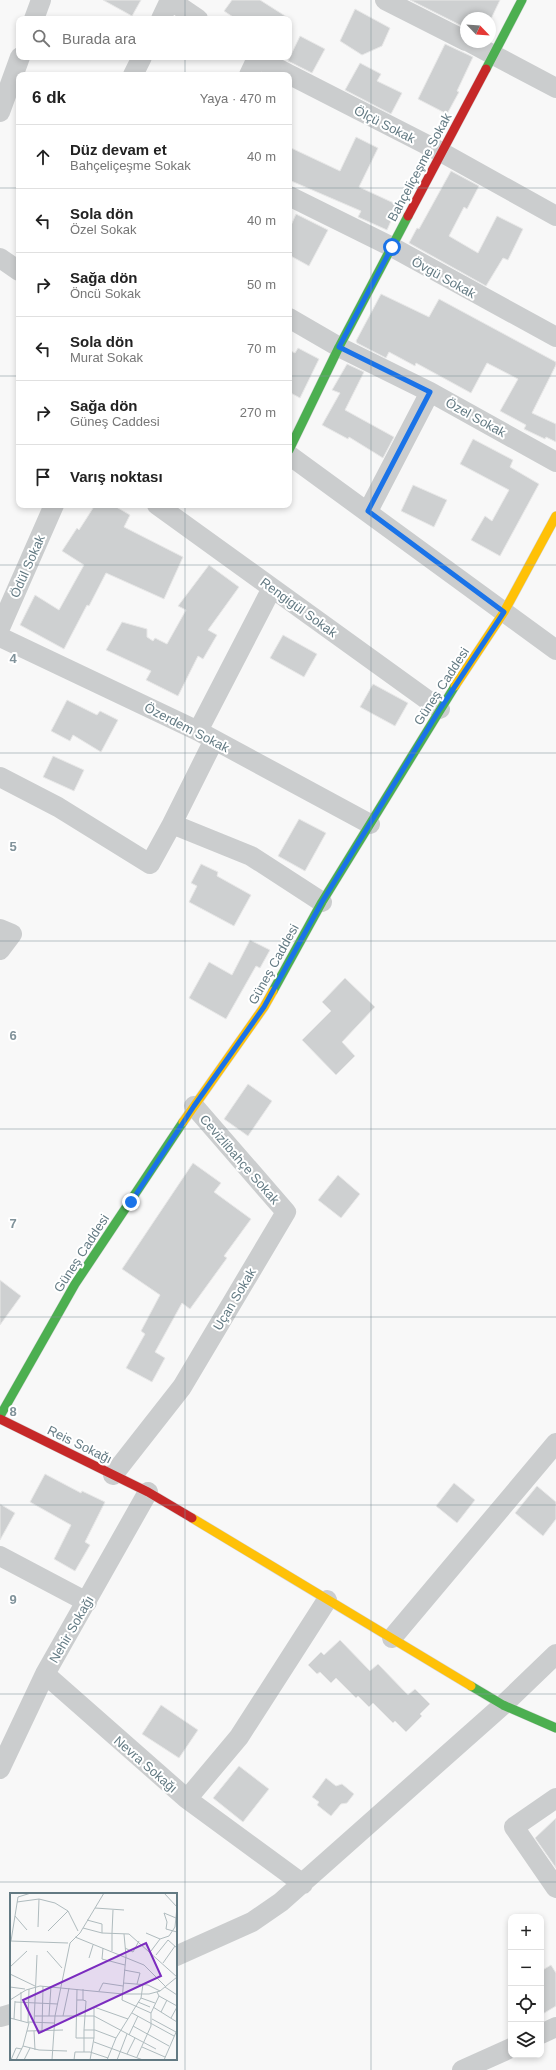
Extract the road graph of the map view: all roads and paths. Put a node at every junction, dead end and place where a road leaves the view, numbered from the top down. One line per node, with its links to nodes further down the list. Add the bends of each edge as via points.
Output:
1 (41, 0): 5 (street)
2 (170, 0): 6 (street); 7 (street)
3 (385, 0): 8 (street)
4 (522, 0): 10 (street, Bahçeliçeşme Sokak)
5 (35, 16)
6 (162, 16)
7 (194, 16)
8 (460, 38)
9 (481, 48): 10 (street)
10 (493, 54): 17 (street); 19 (street, Bahçeliçeşme Sokak)
11 (140, 60): 13 (street)
12 (254, 63): 14 (street, Ölçü Sokak)
13 (134, 72)
14 (273, 72)
15 (16, 78): 18 (street)
16 (292, 81): 19 (street, Ölçü Sokak)
17 (556, 88)
18 (0, 112)
19 (441, 152): 21 (street, Ölçü Sokak); 22 (street, Bahçeliçeşme Sokak)
20 (292, 197): 22 (street, Övgü Sokak)
21 (556, 216)
22 (392, 247): 26 (street, Övgü Sokak); 27 (street, Bahçeliçeşme Sokak)
23 (0, 258): 24 (street)
24 (16, 268)
25 (292, 320): 27 (street, Özel Sokak)
26 (556, 337)
27 (339, 347): 28 (street, Özel Sokak); 29 (street, Bahçeliçeşme Sokak)
28 (430, 392): 31 (street, Özel Sokak); 34 (street)
29 (292, 444)
30 (292, 457): 34 (street)
31 (556, 462)
32 (53, 508): 38 (street, Ödül Sokak)
33 (161, 508): 36 (street, Rengigül Sokak)
34 (368, 511): 37 (street)
35 (556, 516): 37 (street, Güneş Caddesi)
36 (272, 588): 41 (street, Rengigül Sokak); 42 (street)
37 (504, 612): 40 (street); 41 (street, Güneş Caddesi)
38 (0, 628)
39 (0, 637): 42 (street, Özerdem Sokak)
40 (556, 650)
41 (440, 709): 45 (street, Güneş Caddesi)
42 (206, 735): 44 (street); 45 (street, Özerdem Sokak)
43 (0, 777): 44 (street, via 58,807 150,864)
44 (172, 824): 46 (street, via 251,856)
45 (370, 824): 46 (street, Güneş Caddesi)
46 (322, 902): 49 (street, Güneş Caddesi, via 264,1007)
47 (0, 929): 48 (street, via 12,934)
48 (0, 950)
49 (194, 1106): 50 (street, Cevizlibahçe Sokak); 51 (street, Güneş Caddesi, via 75,1284)
50 (286, 1212): 54 (street, Uçan Sokak, via 182,1386)
51 (0, 1416)
52 (0, 1419): 54 (street, Reis Sokağı)
53 (556, 1443): 59 (street)
54 (113, 1475): 55 (street, Reis Sokağı)
55 (148, 1492): 57 (street, Reis Sokağı); 58 (street, Nehir Sokağı)
56 (0, 1556): 58 (street)
57 (327, 1600): 59 (street, Reis Sokağı); 66 (street, Nevra Sokağı, via 239,1737)
58 (87, 1602): 61 (street, Nehir Sokağı)
59 (392, 1638): 62 (street, Reis Sokağı)
60 (556, 1654): 62 (street)
61 (45, 1674): 64 (street, Nehir Sokağı); 66 (street, Nevra Sokağı)
62 (503, 1705): 63 (street, Reis Sokağı); 67 (street)
63 (556, 1728)
64 (1, 1764)
65 (556, 1798): 68 (street, via 514,1827)
66 (187, 1799): 67 (street)
67 (302, 1884): 69 (street, via 270,1911 252,1922)
68 (556, 1888)
69 (177, 1956)
70 (10, 2014): 71 (street)
71 (0, 2017)
72 (556, 2027): 73 (street)
73 (544, 2033)
74 (508, 2049): 75 (street)
75 (462, 2070)

